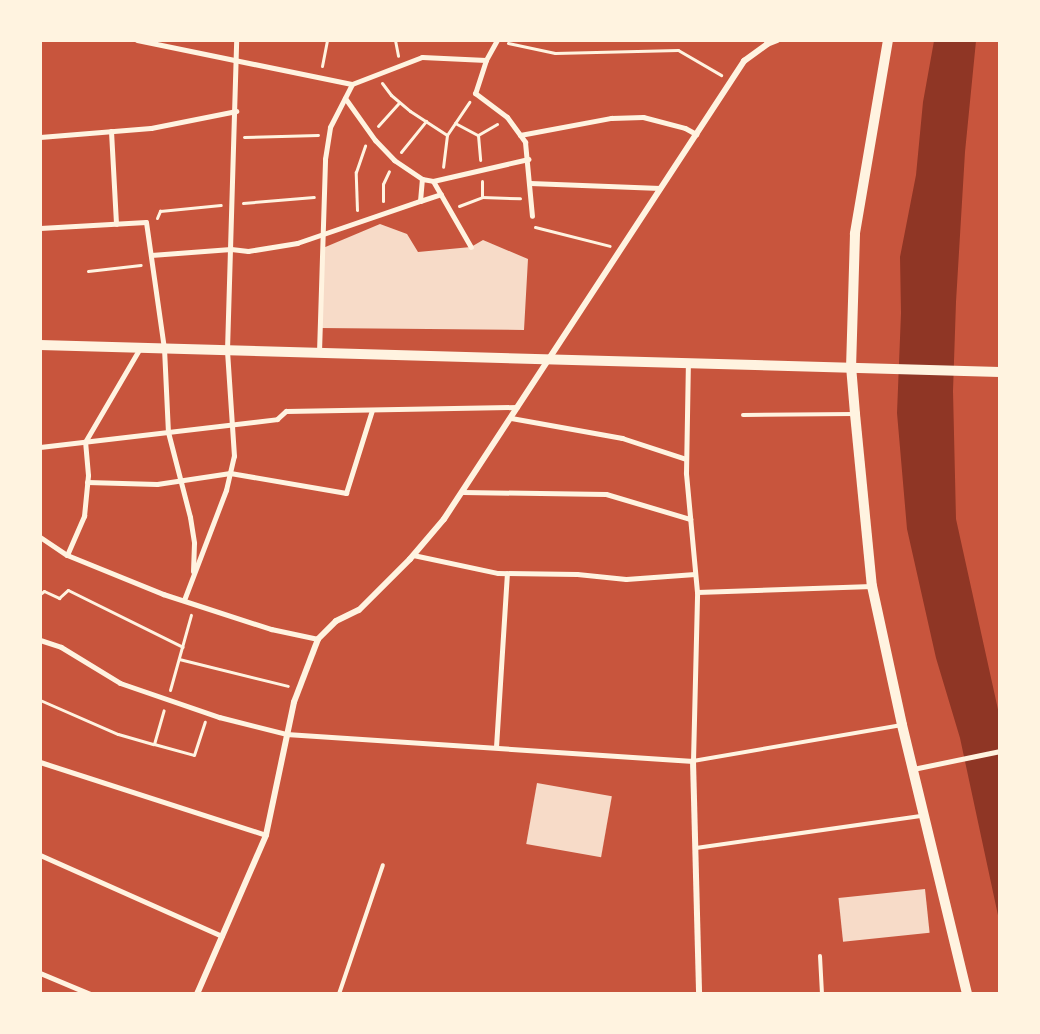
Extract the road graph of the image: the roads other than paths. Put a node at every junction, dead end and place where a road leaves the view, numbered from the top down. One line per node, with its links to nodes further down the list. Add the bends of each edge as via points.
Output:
1 (137, 40): 7 (street)
2 (236, 40): 7 (street)
3 (777, 40): 6 (street)
4 (888, 40): 37 (main road, via 855,234)
5 (497, 41): 8 (street)
6 (766, 42): 13 (street, via 744,61)
7 (236, 60): 9 (street); 11 (street)
8 (486, 60): 9 (street, via 422,57); 14 (street, via 475,93 507,117)
9 (352, 84): 10 (street)
10 (345, 98): 17 (street, via 394,160); 26 (street, via 329,135 325,159)
11 (236, 111): 12 (street, via 151,128); 28 (street)
12 (111, 130): 15 (street); 24 (street)
13 (696, 134): 14 (street, via 642,117 611,118); 20 (street)
14 (520, 135): 16 (street)
15 (40, 137)
16 (528, 159): 18 (street); 19 (street)
17 (422, 180): 18 (street); 22 (street)
18 (434, 181): 21 (street)
19 (530, 183): 20 (street); 23 (street)
20 (660, 188): 35 (street)
21 (441, 194): 22 (street); 27 (street)
22 (420, 201): 26 (street)
23 (532, 216)
24 (116, 224): 25 (street); 29 (street, via 146,222)
25 (40, 228)
26 (323, 233): 28 (street, via 272,248); 34 (street)
27 (471, 247)
28 (231, 249): 29 (street); 33 (street)
29 (151, 255): 32 (street)
30 (40, 345): 31 (main road)
31 (140, 348): 32 (main road); 46 (street)
32 (164, 348): 33 (main road); 45 (street)
33 (227, 350): 34 (main road); 44 (street)
34 (319, 352): 35 (main road)
35 (548, 358): 36 (main road); 39 (street)
36 (688, 362): 37 (main road); 48 (street)
37 (851, 366): 38 (main road); 41 (main road)
38 (994, 371)
39 (518, 407): 40 (street); 43 (street)
40 (372, 410): 44 (street, via 286,411 277,419); 49 (street, via 346,493)
41 (855, 414): 42 (lane); 60 (main road)
42 (743, 415)
43 (511, 418): 48 (street, via 622,438); 52 (street)
44 (232, 424): 45 (street); 49 (street, via 234,456)
45 (168, 432): 46 (street); 51 (street)
46 (85, 442): 47 (street); 50 (street)
47 (40, 447)
48 (686, 459): 53 (street)
49 (230, 474): 51 (street); 59 (street)
50 (87, 482): 51 (street); 55 (street, via 84,516)
51 (180, 483): 59 (street, via 194,543)
52 (463, 492): 53 (street, via 606,494); 56 (street)
53 (690, 519): 58 (street)
54 (40, 537): 55 (street)
55 (67, 555): 62 (street)
56 (413, 555): 57 (street); 63 (street, via 359,610 336,621)
57 (507, 573): 58 (street, via 626,579); 67 (street)
58 (695, 574): 61 (street)
59 (193, 576): 62 (street)
60 (872, 586): 61 (street); 65 (main road)
61 (697, 592): 69 (street)
62 (184, 600): 63 (street, via 271,629)
63 (318, 639): 66 (street, via 298,688)
64 (40, 640): 66 (street, via 61,647 120,683)
65 (902, 725): 69 (lane); 71 (main road)
66 (286, 734): 67 (street); 73 (street)
67 (496, 747): 69 (street)
68 (999, 751): 71 (street)
69 (693, 761): 74 (street)
70 (40, 762): 73 (street)
71 (913, 769): 72 (main road)
72 (925, 816): 74 (lane); 85 (main road)
73 (266, 835): 77 (street)
74 (696, 848): 83 (street)
75 (40, 855): 77 (street)
76 (383, 865): 82 (lane)
77 (222, 936): 81 (street)
78 (820, 956): 84 (lane)
79 (40, 973): 80 (street)
80 (90, 993)
81 (197, 993)
82 (339, 993)
83 (699, 993)
84 (822, 993)
85 (967, 993)

